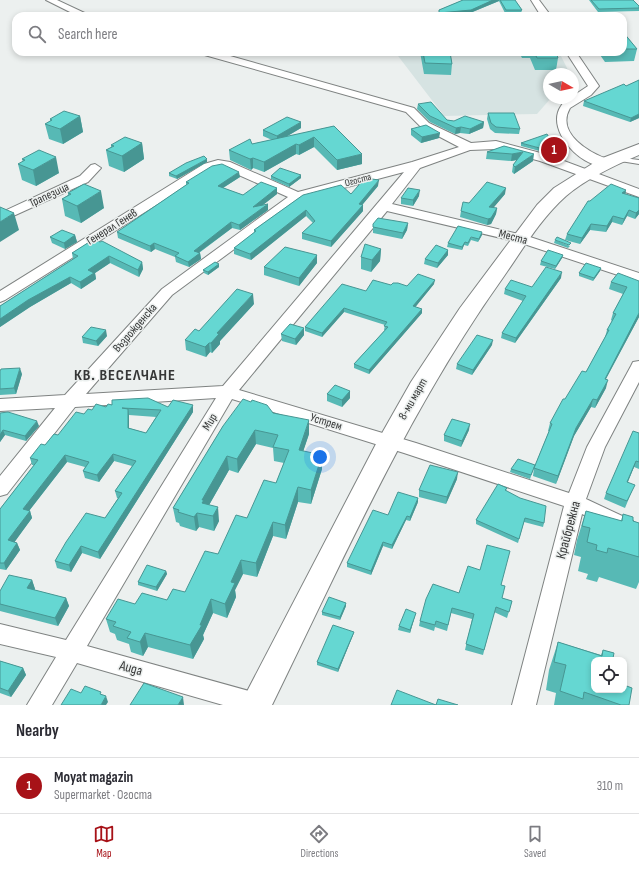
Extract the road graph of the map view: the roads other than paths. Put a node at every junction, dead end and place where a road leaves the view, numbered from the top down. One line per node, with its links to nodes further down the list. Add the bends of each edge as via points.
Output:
1 (50, 0): 3 (street)
2 (535, 0): 4 (street)
3 (77, 12)
4 (543, 12)
5 (220, 56): 7 (street, via 410,110 425,125)
6 (574, 56): 9 (street, via 594,86 566,106 560,115 562,125 577,148 586,155)
7 (469, 148): 11 (street, Огоста); 13 (street, Огоста, via 485,145 507,148)
8 (639, 149): 9 (main road, 8-ми март)
9 (611, 161): 10 (lane); 13 (main road, 8-ми март)
10 (639, 162)
11 (416, 165): 15 (street, Огоста); 16 (street, Мир)
12 (95, 168): 17 (street, Трапезица, via 84,179)
13 (587, 174): 14 (street, Огоста); 18 (main road, 8-ми март, via 547,204)
14 (639, 192)
15 (297, 196): 20 (street, Генерал Генев, via 226,165 208,167); 23 (street, Възрожденска, via 167,292)
16 (384, 206): 18 (street, Места); 22 (street, Мир)
17 (0, 218)
18 (522, 239): 19 (street, Места); 25 (main road, 8-ми март, via 447,344)
19 (639, 278)
20 (0, 297)
21 (639, 366): 27 (street, Крайбрежна, via 596,447)
22 (228, 392): 23 (street, Устрем); 25 (street, Устрем); 30 (street, Мир)
23 (71, 400): 24 (street, Устрем); 26 (street, Възрожденска)
24 (0, 404)
25 (389, 442): 27 (street, Устрем); 31 (main road, 8-ми март)
26 (0, 490)
27 (574, 502): 28 (street, Устрем); 33 (street, Крайбрежна)
28 (638, 531)
29 (0, 634): 30 (street, Аида)
30 (71, 651): 31 (street, Аида); 32 (street, Мир)
31 (258, 704)
32 (39, 705)
33 (524, 705)

